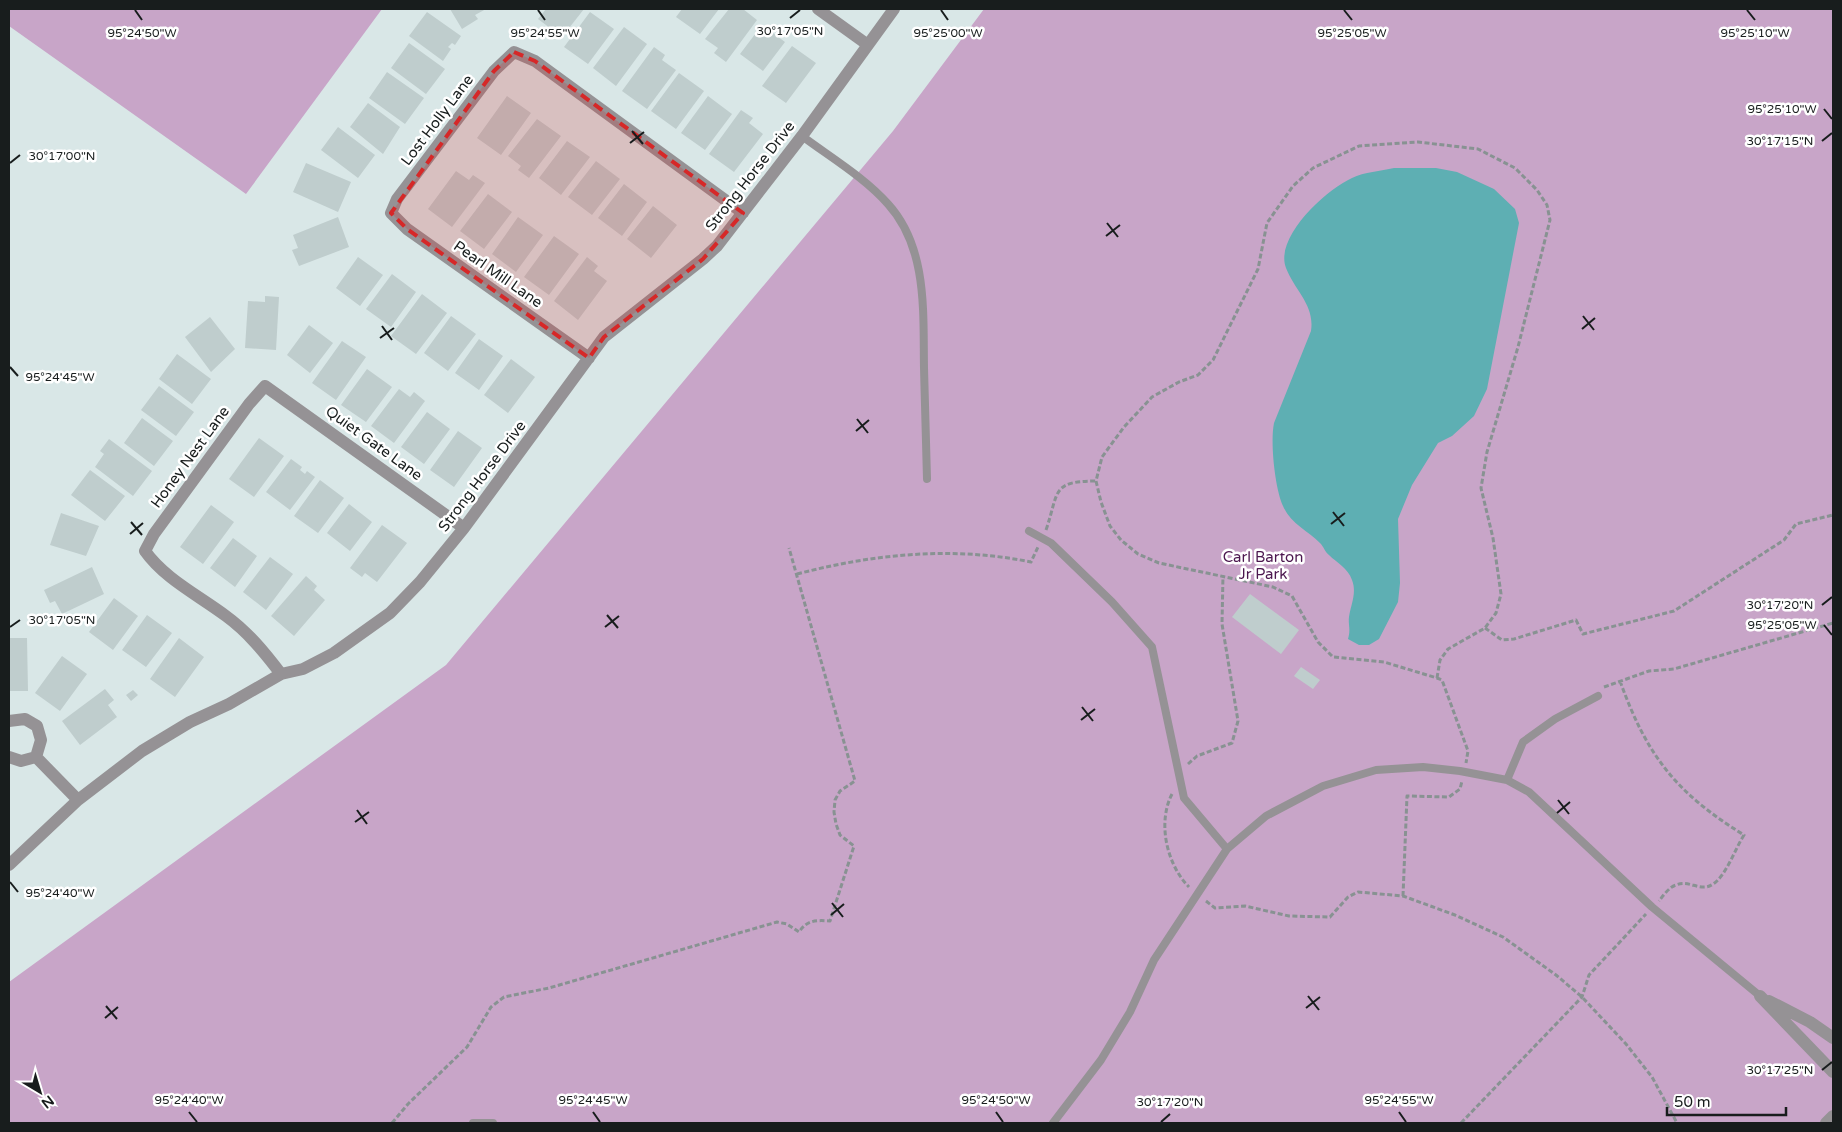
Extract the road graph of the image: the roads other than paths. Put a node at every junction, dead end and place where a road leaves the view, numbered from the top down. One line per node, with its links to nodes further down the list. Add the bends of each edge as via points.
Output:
1 (818, 9): 3 (street)
2 (894, 9): 3 (street, Strong Horse Drive)
3 (868, 45): 4 (street, Strong Horse Drive)
4 (802, 136): 6 (street, Strong Horse Drive); 9 (lane, via 889,204 908,231 923,298)
5 (391, 213): 6 (street, Lost Holly Lane, via 397,199 483,86 514,52 535,61); 7 (street, Pearl Mill Lane, via 407,229)
6 (743, 213): 7 (street, Strong Horse Drive, via 703,259 604,337)
7 (589, 358): 10 (street, Strong Horse Drive)
8 (265, 386): 10 (street, Quiet Gate Lane); 12 (street, Honey Nest Lane, via 154,534 145,551 156,566 247,634)
9 (928, 479)
10 (464, 528): 12 (street, Strong Horse Drive, via 390,613 334,653 303,669)
11 (1028, 531): 19 (lane, via 1051,543 1112,602 1152,648 1184,798)
12 (281, 674): 18 (street, Strong Horse Drive, via 142,751)
13 (1597, 692): 17 (lane, via 1523,742)
14 (9, 721): 16 (street, via 25,719 37,726 41,740)
15 (9, 757): 16 (street, via 22,761)
16 (36, 757): 18 (street)
17 (1507, 780): 19 (lane, via 1423,767 1376,770 1323,786 1266,816); 21 (lane, via 1529,792 1652,907)
18 (78, 800): 20 (street, Strong Horse Drive)
19 (1228, 849): 27 (lane, via 1154,960 1130,1012 1100,1060)
20 (9, 865)
21 (1760, 996): 22 (street); 23 (street)
22 (1833, 1038)
23 (1833, 1072)
24 (1833, 1116): 28 (street)
25 (473, 1123): 26 (lane)
26 (493, 1123)
27 (1053, 1123)
28 (1826, 1123)

